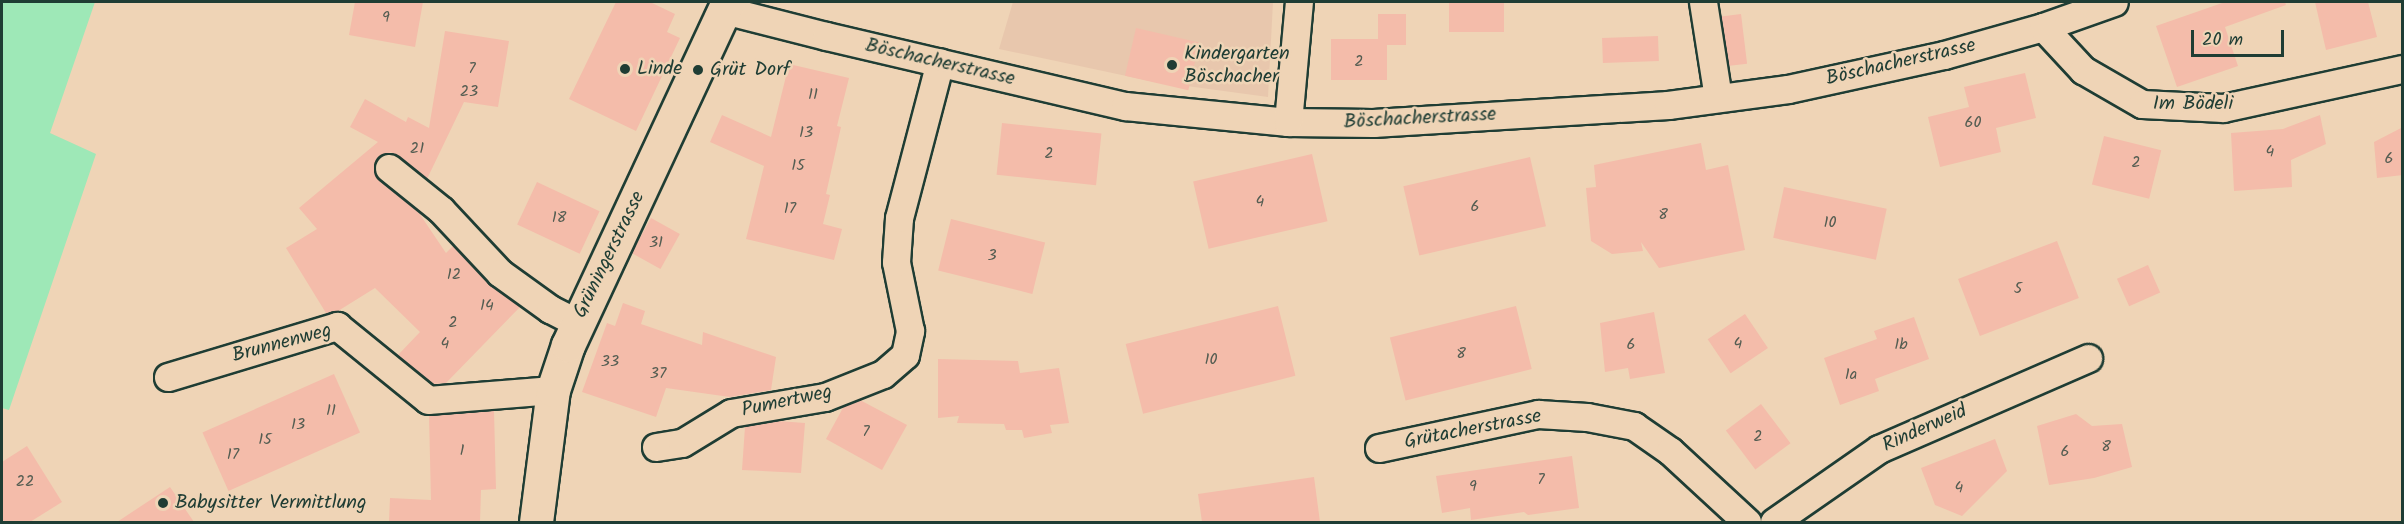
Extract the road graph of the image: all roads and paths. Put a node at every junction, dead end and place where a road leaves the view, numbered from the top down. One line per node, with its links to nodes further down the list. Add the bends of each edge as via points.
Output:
1 (1299, 2): 9 (street)
2 (1703, 2): 8 (street)
3 (2114, 2): 5 (street, Böschacherstrasse)
4 (726, 6): 6 (street, Böschacherstrasse); 11 (main road, Grüningerstrasse)
5 (2043, 27): 7 (street, Im Bödeli, via 2083,70 2142,104 2223,108); 8 (street, Böschacherstrasse, via 1851,77)
6 (940, 62): 9 (street, Böschacherstrasse, via 1125,106); 15 (street, Pumertweg, via 899,218 896,262 910,331 905,355 883,374 825,397 731,413 682,443)
7 (2403, 69)
8 (1718, 98): 9 (street, Böschacherstrasse, via 1668,105 1373,123)
9 (1288, 122)
10 (389, 168): 11 (street, via 441,210 500,273)
11 (577, 323): 14 (main road, Grüningerstrasse)
12 (2088, 358): 19 (street, Rinderweid, via 1879,449)
13 (168, 377): 14 (street, Brunnenweg, via 337,326 428,400)
14 (553, 390): 17 (main road, Grüningerstrasse)
15 (656, 447)
16 (1379, 448): 18 (street, Grütacherstrasse, via 1538,414 1587,417 1634,426 1670,451)
17 (536, 522)
18 (1747, 522)
19 (1774, 522)

